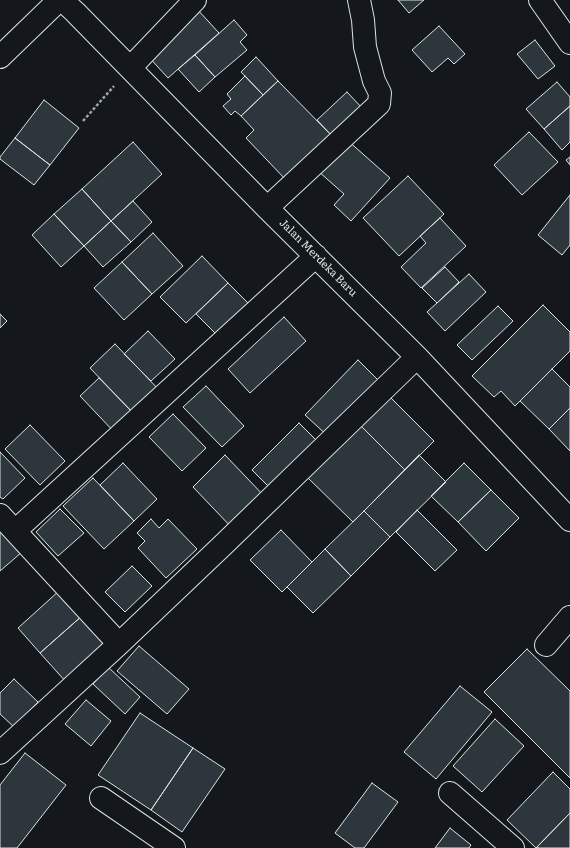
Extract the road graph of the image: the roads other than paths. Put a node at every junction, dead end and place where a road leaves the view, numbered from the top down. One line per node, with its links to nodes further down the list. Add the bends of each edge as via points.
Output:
1 (61, 0): 6 (street); 7 (street, Jalan Merdeka Baru)
2 (195, 0): 7 (street)
3 (359, 0): 8 (street, via 365,47 380,93 378,104)
4 (540, 0): 5 (street)
5 (570, 43)
6 (0, 57)
7 (130, 68): 8 (street, Jalan Merdeka Baru)
8 (267, 208): 9 (street, Jalan Merdeka Baru)
9 (316, 256): 10 (street, Jalan Merdeka Baru); 13 (street)
10 (417, 357): 12 (street, Jalan Merdeka Baru); 15 (street)
11 (0, 515): 13 (street)
12 (570, 520)
13 (15, 531): 15 (street)
14 (570, 617): 16 (street)
15 (119, 644): 17 (street)
16 (546, 644)
17 (2, 748)
18 (450, 793): 21 (street)
19 (101, 798): 20 (street)
20 (174, 848)
21 (513, 848)

